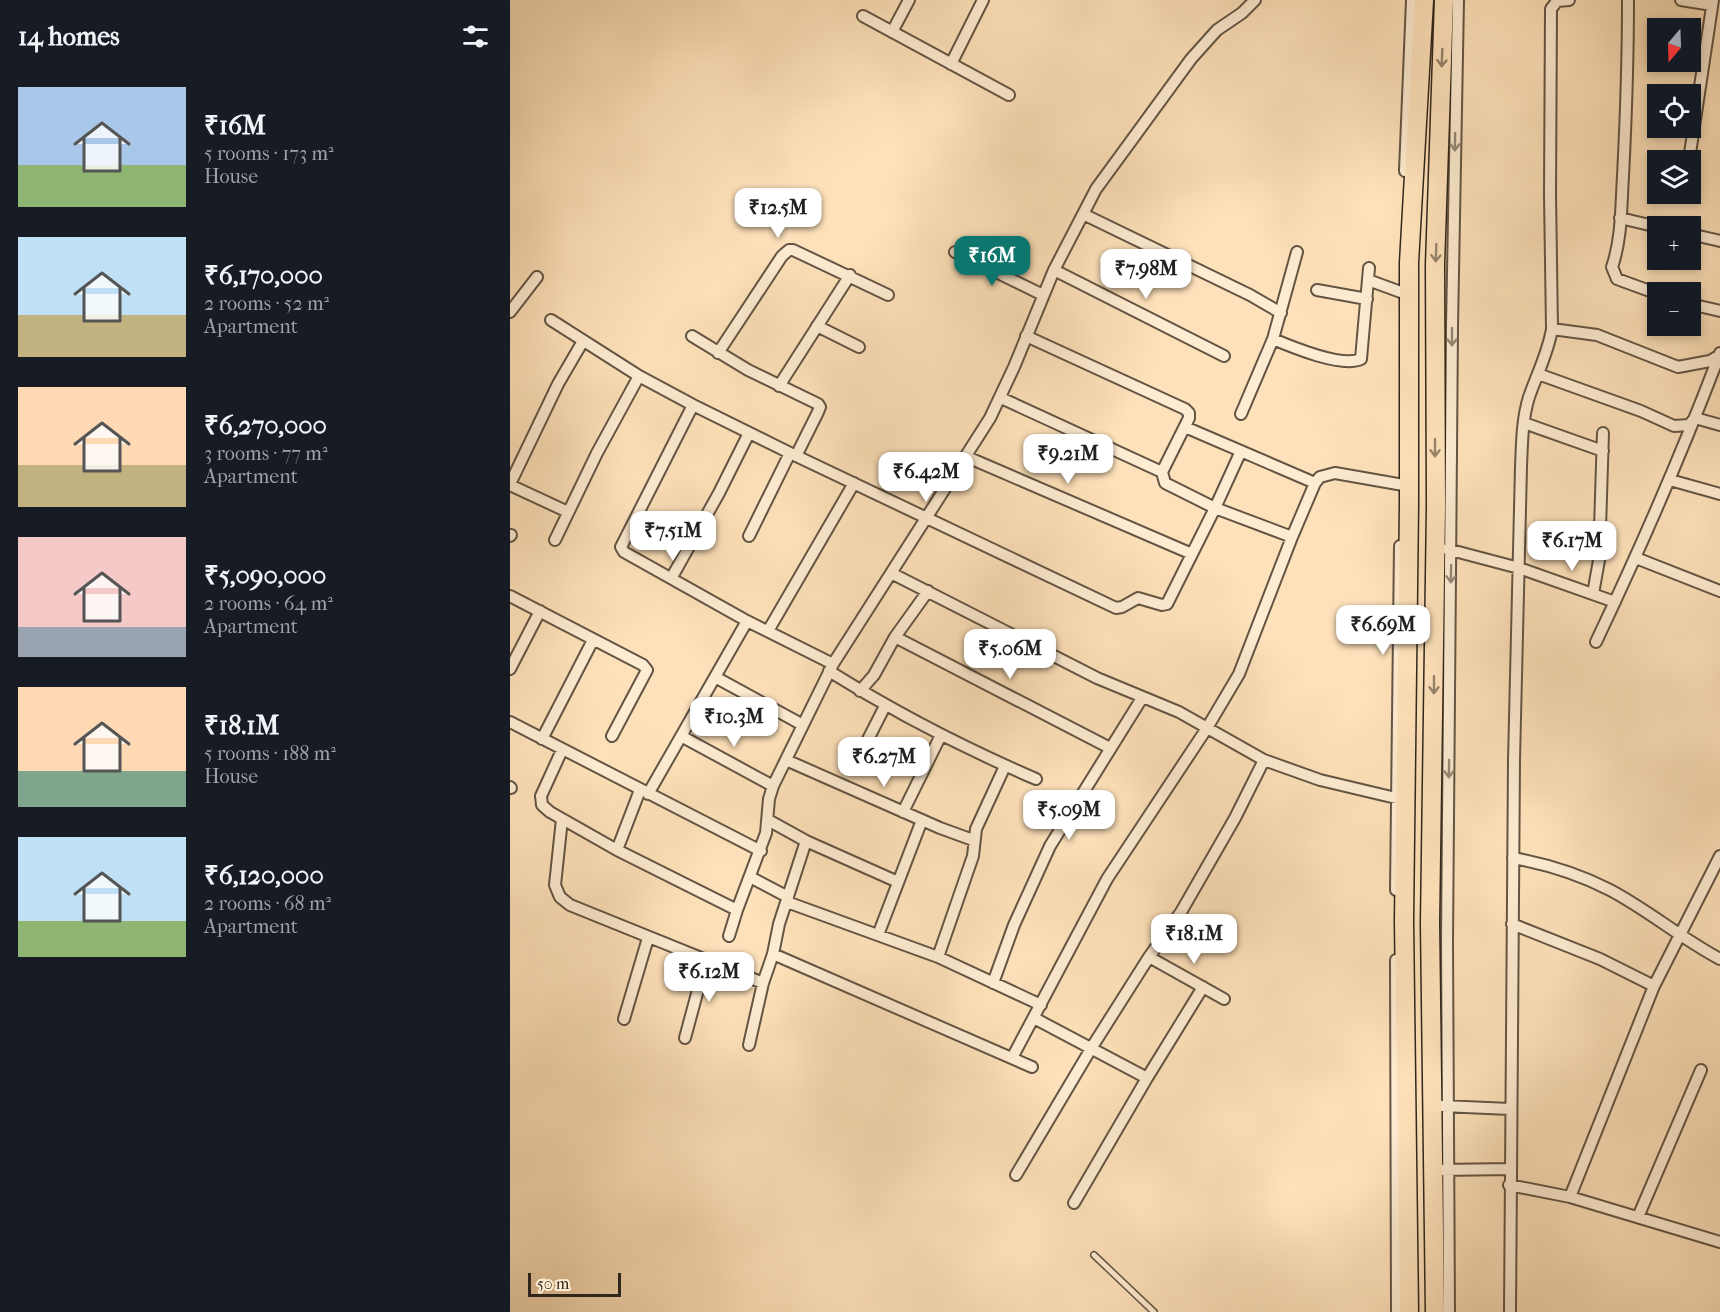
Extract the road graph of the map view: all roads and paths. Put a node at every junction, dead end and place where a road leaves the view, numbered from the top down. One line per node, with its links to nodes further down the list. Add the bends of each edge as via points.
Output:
1 (909, 0): 13 (street)
2 (983, 0): 14 (street)
3 (1255, 0): 17 (street, via 1217,30 1191,59 1096,189)
4 (1412, 0): 32 (street)
5 (1424, 0): 32 (highway)
6 (1444, 0): 81 (highway, one-way to 81, via 1435,265)
7 (1458, 0): 81 (street, one-way to 81)
8 (1569, 0): 43 (street, via 1557,1 1551,9)
9 (1628, 0): 18 (street, via 1628,86)
10 (1680, 0): 11 (street)
11 (1713, 3): 16 (street)
12 (863, 16): 13 (street)
13 (892, 32): 14 (street)
14 (951, 64): 15 (street)
15 (1009, 95)
16 (1691, 150)
17 (1083, 214): 25 (street); 40 (street, via 1250,294)
18 (1620, 218): 19 (street); 30 (street, via 1614,274 1617,279)
19 (1647, 224)
20 (1701, 237): 21 (street)
21 (1720, 241)
22 (954, 252): 34 (street)
23 (1297, 252): 40 (street)
24 (1369, 268): 28 (street)
25 (1053, 270): 34 (street); 51 (street)
26 (850, 275): 33 (street); 42 (street); 49 (street, via 794,250 785,251)
27 (537, 277): 36 (street)
28 (1368, 280): 32 (street); 35 (street)
29 (1317, 290): 35 (street)
30 (1647, 290)
31 (510, 292): 36 (street)
32 (1405, 294): 73 (highway)
33 (888, 295)
34 (1043, 295): 45 (street)
35 (1367, 299): 46 (street, via 1362,354 1355,362 1310,354)
36 (519, 300): 39 (street)
37 (1701, 307): 38 (street)
38 (1720, 311)
39 (510, 312)
40 (1281, 313): 46 (street)
41 (551, 320): 47 (street)
42 (817, 326): 48 (street); 54 (street)
43 (1552, 329): 50 (street, via 1597,335 1678,367 1710,361); 52 (street)
44 (692, 336): 49 (street)
45 (1026, 336): 55 (street); 61 (street, via 1185,409 1189,418)
46 (1273, 339): 57 (street)
47 (584, 340): 53 (street); 72 (street, via 558,384)
48 (859, 347)
49 (718, 352): 54 (street)
50 (1720, 354): 58 (street)
51 (1224, 356)
52 (1538, 374): 58 (street, via 1674,426 1689,425); 59 (street)
53 (639, 376): 56 (street); 76 (street)
54 (779, 386): 66 (street, via 820,407)
55 (1001, 398): 67 (street); 68 (street)
56 (693, 405): 62 (street); 86 (street, via 621,547)
57 (1241, 414)
58 (1695, 418): 60 (street); 69 (street)
59 (1524, 423): 65 (street); 84 (street)
60 (1720, 425)
61 (1185, 427): 64 (street); 68 (street)
62 (749, 433): 66 (street); 86 (street)
63 (1603, 433): 65 (street)
64 (1241, 451): 71 (street); 75 (street)
65 (1603, 451): 89 (street, via 1599,560)
66 (793, 455): 70 (street); 78 (street)
67 (967, 457): 77 (street); 82 (street)
68 (1162, 471): 75 (street, via 1170,487)
69 (1670, 480): 74 (street); 83 (street)
70 (854, 483): 77 (street); 94 (street)
71 (1315, 483): 73 (street, via 1335,472); 79 (street)
72 (510, 485): 76 (street)
73 (1405, 485): 120 (highway)
74 (1720, 494)
75 (1215, 508): 79 (street); 82 (street)
76 (568, 512): 80 (street)
77 (927, 519): 82 (street, via 1116,608 1138,598 1167,604); 85 (street)
78 (749, 536)
79 (1292, 537): 106 (street, via 1239,674)
80 (555, 540)
81 (1443, 548): 84 (street); 160 (highway, one-way to 160, via 1430,923)
82 (1192, 554)
83 (1636, 558): 88 (street); 91 (street)
84 (1519, 568): 89 (street); 130 (street)
85 (891, 573): 87 (street); 98 (street)
86 (672, 577): 93 (street)
87 (928, 591): 95 (street); 102 (street)
88 (1720, 591)
89 (1593, 594): 91 (street)
90 (510, 596): 92 (street)
91 (1615, 602): 97 (street)
92 (540, 611): 96 (street); 99 (street)
93 (747, 621): 94 (street); 100 (street)
94 (768, 631): 98 (street)
95 (895, 637): 101 (street, via 874,675); 111 (street)
96 (593, 640): 108 (street, via 646,670); 110 (street)
97 (1596, 642)
98 (831, 668): 101 (street); 105 (street)
99 (510, 669)
100 (715, 677): 105 (street); 109 (street)
101 (860, 691): 103 (street)
102 (1142, 698): 106 (street); 111 (street)
103 (885, 706): 107 (street); 115 (street)
104 (510, 722): 110 (street)
105 (803, 725): 113 (street)
106 (1207, 728): 114 (street); 150 (street, via 1107,879)
107 (941, 735): 116 (street); 121 (street)
108 (612, 736)
109 (681, 736): 118 (street); 119 (street)
110 (542, 739): 112 (street)
111 (1110, 748): 146 (street, via 1050,846)
112 (562, 750): 119 (street); 122 (street, via 541,796 542,806)
113 (786, 760): 118 (street); 121 (street)
114 (1264, 760): 120 (street, via 1320,780); 142 (street, via 1181,912)
115 (856, 763)
116 (1005, 766): 117 (street); 125 (street)
117 (1036, 779)
118 (773, 786): 123 (street)
119 (644, 792): 127 (street); 128 (street)
120 (1401, 799): 172 (street); 173 (highway)
121 (903, 812): 124 (street)
122 (562, 819): 127 (street); 139 (street, via 555,885 560,897 584,912)
123 (768, 820): 126 (street); 128 (street)
124 (922, 820): 125 (street); 132 (street)
125 (974, 840): 141 (street, via 973,856)
126 (806, 841): 132 (street); 133 (street)
127 (617, 850): 134 (street)
128 (760, 851): 131 (street)
129 (1720, 856): 136 (street)
130 (1513, 858): 135 (street); 136 (street, via 1545,864 1611,890)
131 (750, 877): 133 (street); 134 (street)
132 (898, 882): 137 (street)
133 (788, 900): 137 (street); 140 (street)
134 (736, 910): 138 (street)
135 (1512, 924): 147 (street, via 1600,959); 161 (street)
136 (1680, 934): 143 (street); 147 (street)
137 (878, 935): 141 (street)
138 (729, 936)
139 (648, 938): 144 (street); 152 (street)
140 (773, 954): 145 (street); 156 (street)
141 (938, 957): 146 (street)
142 (1149, 957): 148 (street); 155 (street)
143 (1720, 959)
144 (706, 960): 145 (street); 153 (street)
145 (763, 983): 154 (street)
146 (993, 983): 150 (street)
147 (1654, 986): 166 (street)
148 (1203, 987): 149 (street); 159 (street)
149 (1224, 999)
150 (1041, 1005): 151 (street)
151 (1034, 1018): 155 (street); 156 (street)
152 (624, 1019)
153 (685, 1038)
154 (749, 1045)
155 (1092, 1047): 159 (street); 164 (street)
156 (1012, 1058): 157 (street)
157 (1032, 1066)
158 (1701, 1070): 168 (street)
159 (1147, 1078): 167 (street)
160 (1440, 1106): 161 (street); 163 (highway)
161 (1510, 1109): 162 (street)
162 (1509, 1169): 163 (street); 165 (street)
163 (1440, 1170): 174 (highway); 175 (street)
164 (1016, 1175)
165 (1509, 1185): 166 (street); 176 (street)
166 (1570, 1197): 168 (street)
167 (1074, 1203)
168 (1638, 1217): 169 (street)
169 (1720, 1242)
170 (1094, 1255): 171 (lane)
171 (1154, 1312)
172 (1397, 1312)
173 (1409, 1312)
174 (1435, 1312)
175 (1449, 1312)
176 (1509, 1312)

